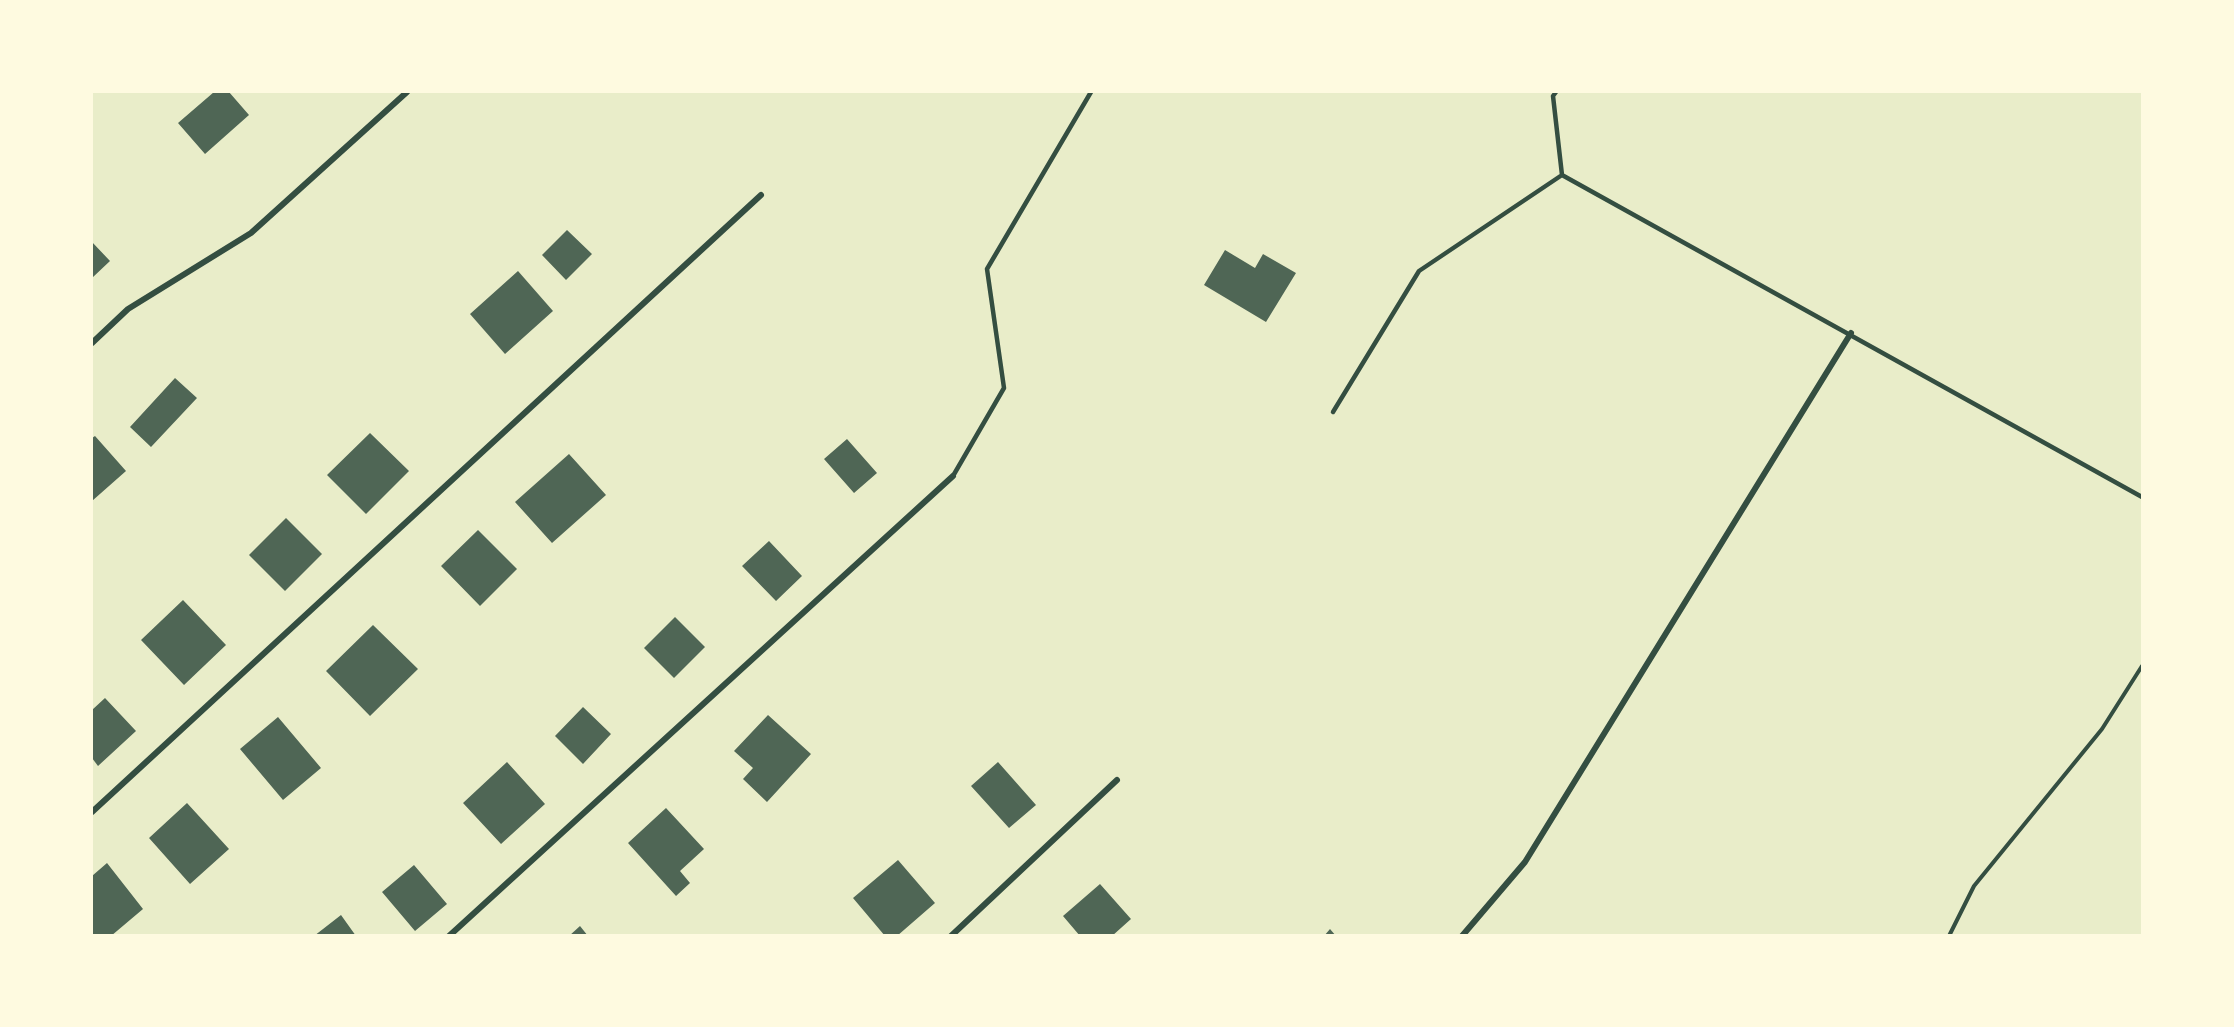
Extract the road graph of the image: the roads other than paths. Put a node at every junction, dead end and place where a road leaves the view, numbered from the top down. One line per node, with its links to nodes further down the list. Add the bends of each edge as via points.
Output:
1 (407, 92): 7 (street, via 250,233 128,309)
2 (1091, 92): 9 (lane, via 987,269 1004,388)
3 (1556, 92): 4 (lane, via 1553,96)
4 (1562, 175): 6 (lane); 8 (lane, via 1419,271)
5 (761, 195): 12 (street)
6 (1851, 333): 10 (lane); 15 (street, via 1525,862)
7 (92, 343)
8 (1333, 412)
9 (953, 476): 13 (street)
10 (2142, 497)
11 (1118, 780): 14 (street)
12 (92, 812)
13 (449, 936)
14 (951, 936)
15 (1462, 936)

